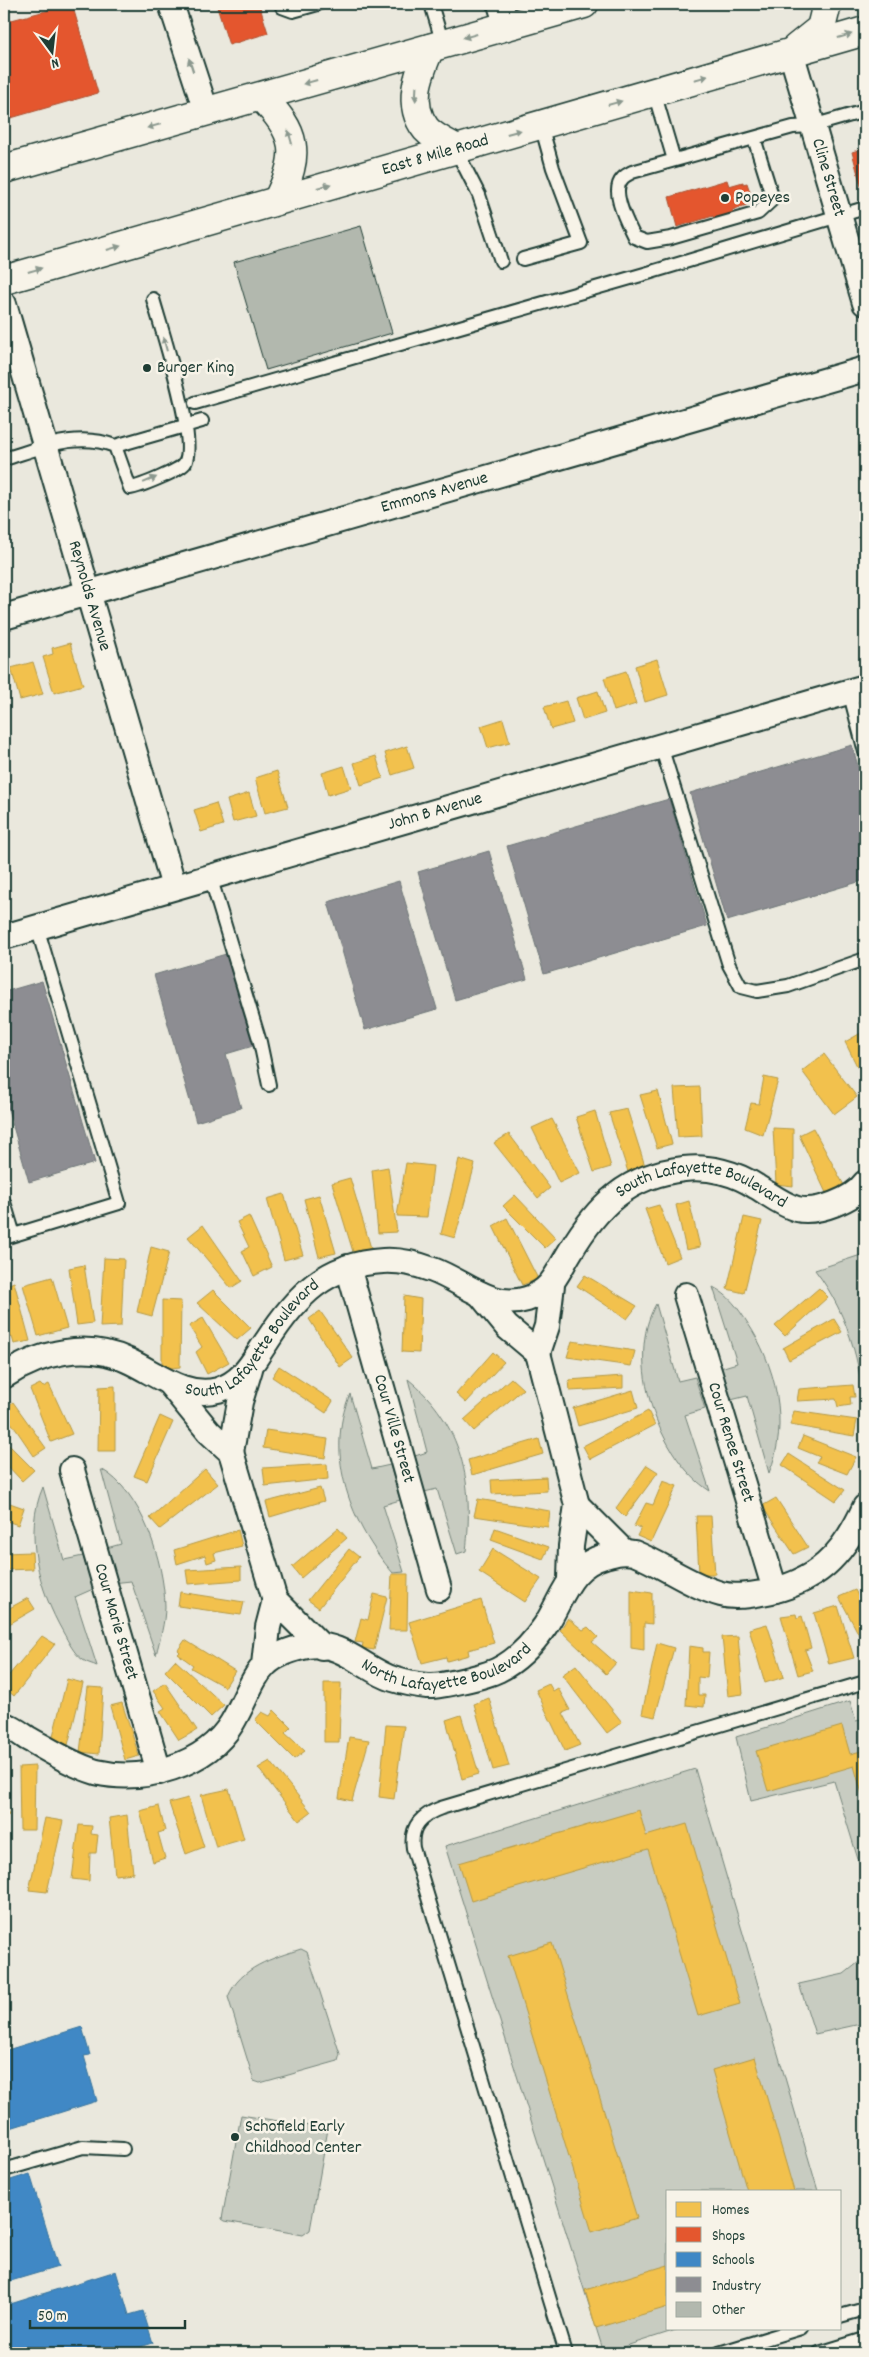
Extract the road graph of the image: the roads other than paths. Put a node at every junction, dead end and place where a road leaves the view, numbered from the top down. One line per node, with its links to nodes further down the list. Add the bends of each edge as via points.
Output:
1 (171, 4): 13 (street, one-way to 1)
2 (281, 4): 3 (lane, via 293,11)
3 (318, 4)
4 (431, 4): 9 (lane)
5 (827, 4): 10 (highway, via 821,28)
6 (572, 5): 7 (highway)
7 (504, 15): 9 (highway, one-way to 9)
8 (865, 31): 10 (highway, East 8 Mile Road, one-way to 8)
9 (436, 46): 12 (highway, one-way to 12); 18 (highway, one-way to 18, via 416,88 415,101 418,116 426,129)
10 (791, 52): 11 (highway, East 8 Mile Road, one-way to 10); 16 (street, Cline Street)
11 (654, 92): 15 (highway, East 8 Mile Road, one-way to 11); 19 (lane)
12 (261, 96): 13 (highway); 21 (highway, one-way to 12, via 292,162 291,137 277,112)
13 (206, 111): 20 (highway, one-way to 20)
14 (865, 111): 16 (lane)
15 (541, 125): 18 (highway, East 8 Mile Road, one-way to 15); 24 (lane, via 581,243)
16 (812, 126): 17 (lane, via 792,127); 23 (street, Cline Street)
17 (754, 138): 19 (lane); 19 (lane, via 773,199 758,213 671,238 647,242 634,237 619,202 621,179 632,172)
18 (455, 148): 21 (highway, East 8 Mile Road, one-way to 18); 25 (lane, via 479,195)
19 (674, 160)
20 (4, 169)
21 (278, 200): 26 (highway, East 8 Mile Road, one-way to 21)
22 (865, 208): 23 (lane)
23 (839, 215): 28 (street, Cline Street); 31 (lane)
24 (524, 259)
25 (501, 261)
26 (4, 280)
27 (153, 299): 33 (lane, one-way to 27)
28 (865, 303)
29 (4, 304): 35 (street, Reynolds Avenue)
30 (865, 369): 37 (street, Emmons Avenue)
31 (196, 403)
32 (202, 421): 33 (lane)
33 (187, 425): 34 (lane); 34 (lane, one-way to 33, via 132,488 184,465 188,452)
34 (115, 446): 35 (lane, via 82,439)
35 (46, 447): 36 (lane); 37 (street, Reynolds Avenue)
36 (4, 459)
37 (87, 593): 38 (street, Emmons Avenue); 43 (street, Reynolds Avenue)
38 (4, 617)
39 (857, 689): 40 (street, John B Avenue); 41 (lane)
40 (661, 746): 42 (street, John B Avenue); 46 (lane, via 729,965 741,987 757,991 788,986)
41 (865, 752)
42 (210, 876): 43 (street, John B Avenue); 47 (lane, via 260,1042)
43 (174, 887): 44 (street, John B Avenue)
44 (37, 927): 45 (street, John B Avenue); 50 (lane, via 119,1203)
45 (4, 937)
46 (865, 959)
47 (269, 1084)
48 (865, 1183): 52 (street, South Lafayette Boulevard, via 855,1195 842,1201 804,1209 712,1169 683,1169 650,1178 615,1196 598,1211)
49 (4, 1202): 50 (lane)
50 (9, 1237)
51 (348, 1267): 53 (street, South Lafayette Boulevard, via 383,1261 409,1263 446,1276); 56 (street, South Lafayette Boulevard, via 308,1288 293,1304); 65 (street, Cour Ville Street)
52 (552, 1285): 53 (street, South Lafayette Boulevard, via 540,1294 508,1302 491,1300); 55 (street, via 547,1326)
53 (479, 1293): 55 (street, via 507,1327)
54 (686, 1294): 66 (street, Cour Renee Street)
55 (538, 1353): 61 (street)
56 (250, 1369): 58 (street, South Lafayette Boulevard, via 234,1383 204,1392); 59 (street)
57 (4, 1376): 58 (street, South Lafayette Boulevard, via 46,1355 84,1351 127,1360)
58 (168, 1382): 59 (street)
59 (230, 1452): 67 (street)
60 (72, 1470): 72 (street, Cour Marie Street)
61 (577, 1505): 63 (street); 64 (street)
62 (865, 1507): 66 (street, North Lafayette Boulevard, via 824,1568 805,1581)
63 (623, 1552): 64 (street, North Lafayette Boulevard, via 597,1558); 66 (street, North Lafayette Boulevard, via 649,1559 700,1587 723,1595)
64 (570, 1579): 68 (street, North Lafayette Boulevard, via 545,1626 524,1653 496,1671 427,1686 392,1679 347,1654)
65 (439, 1589)
66 (775, 1590)
67 (275, 1600): 68 (street); 69 (street)
68 (322, 1647): 69 (street, North Lafayette Boulevard, via 310,1646 281,1653)
69 (264, 1665): 72 (street, North Lafayette Boulevard, via 252,1680 231,1724 220,1737 186,1762)
70 (865, 1682): 79 (lane, via 440,1808 423,1816 414,1831 413,1848)
71 (4, 1725): 72 (street, North Lafayette Boulevard, via 60,1757 94,1771 134,1775)
72 (159, 1772)
73 (123, 2149): 74 (lane, via 83,2147)
74 (4, 2170)
75 (865, 2309): 76 (lane)
76 (842, 2315)
77 (794, 2330): 80 (lane)
78 (865, 2339): 81 (lane)
79 (566, 2353)
80 (719, 2353)
81 (819, 2353)

